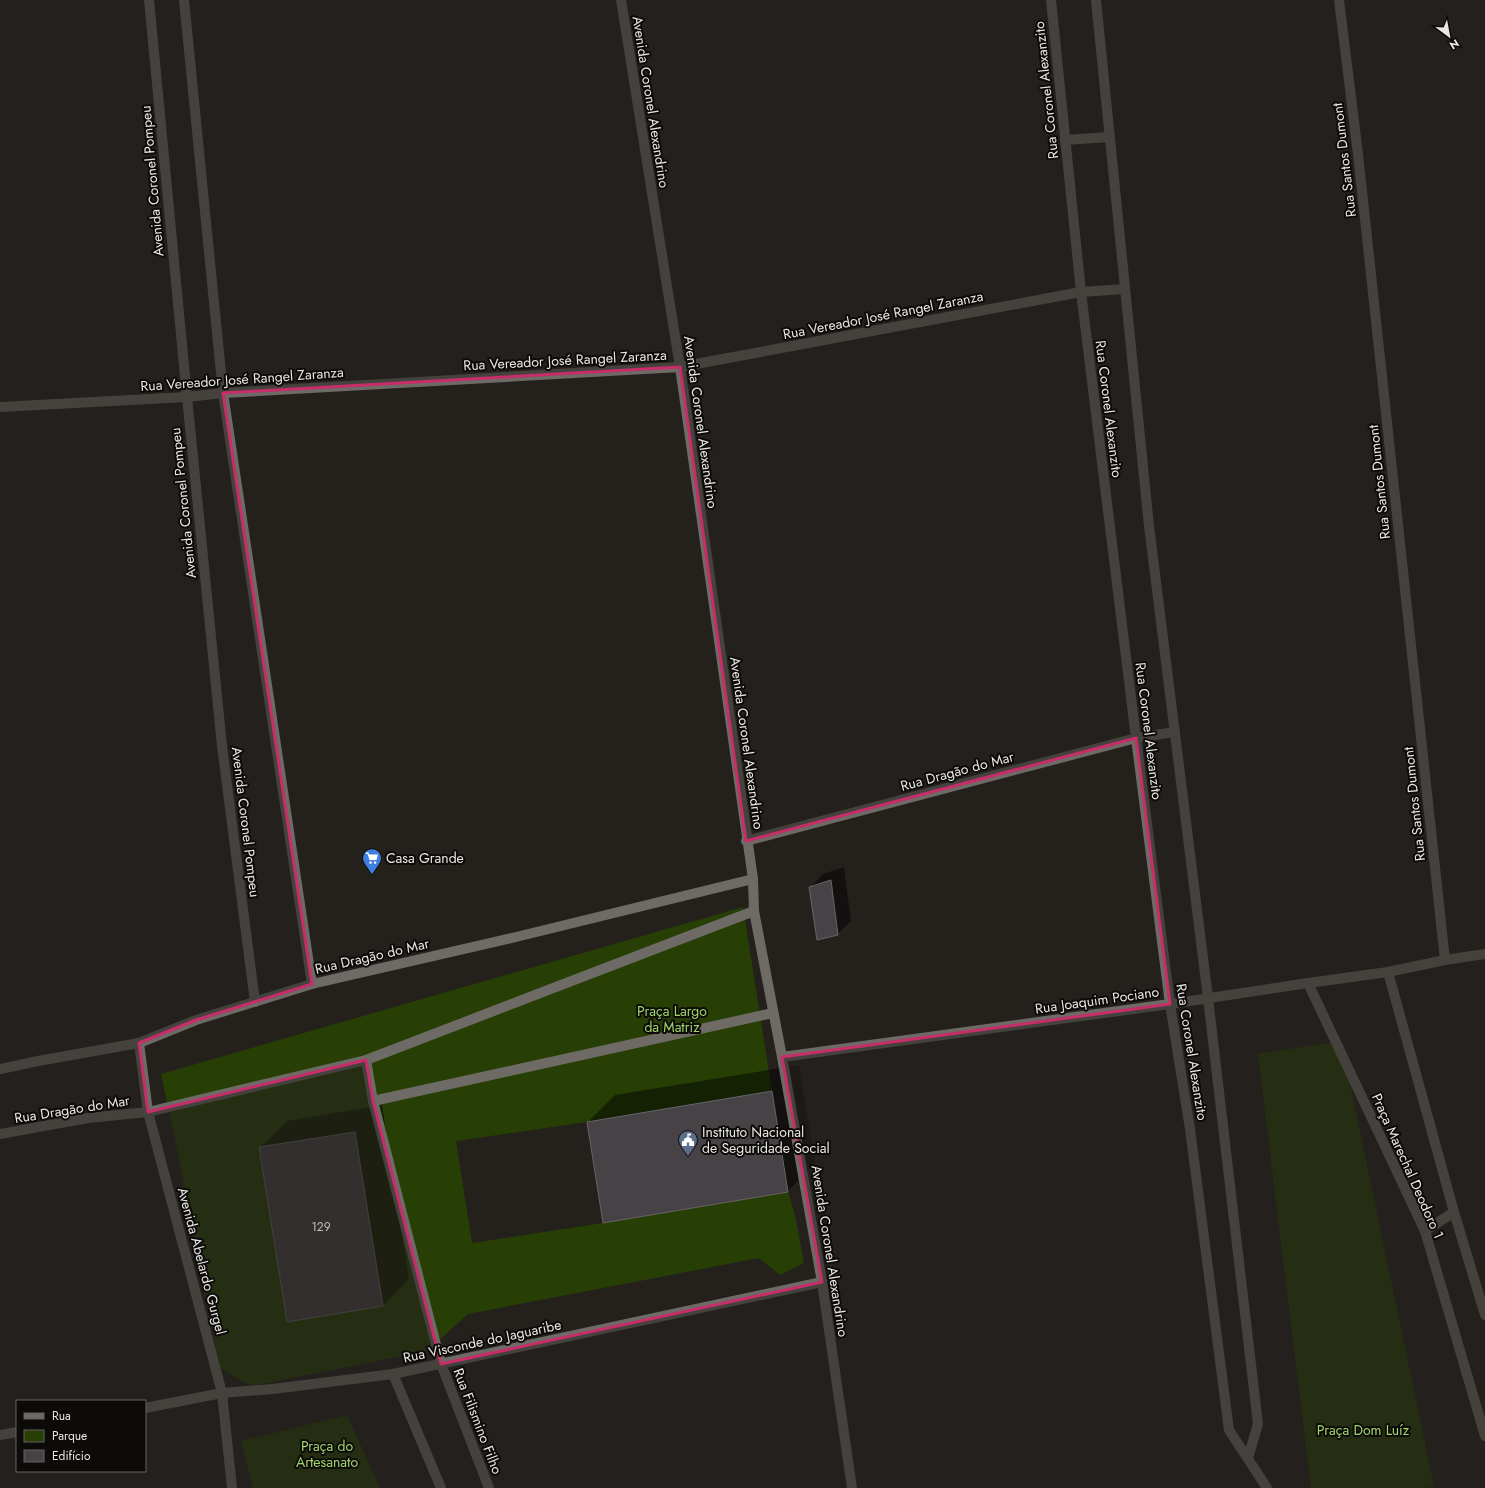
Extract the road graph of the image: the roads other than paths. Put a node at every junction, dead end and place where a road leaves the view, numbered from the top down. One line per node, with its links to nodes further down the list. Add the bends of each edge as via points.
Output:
1 (149, 0): 13 (main road, Avenida Coronel Pompeu)
2 (184, 0): 12 (main road)
3 (621, 0): 11 (main road, Avenida Coronel Alexandrino)
4 (1051, 0): 8 (main road, Rua Coronel Alexanzito)
5 (1096, 0): 7 (main road, Rua Coronel Alexanzito)
6 (1339, 0): 21 (main road, Rua Santos Dumont, via 1358,154)
7 (1110, 137): 8 (main road); 9 (main road, Rua Coronel Alexanzito)
8 (1065, 140): 10 (main road, Rua Coronel Alexanzito)
9 (1125, 289): 10 (main road, Rua Vereador José Rangel Zaranza); 15 (main road, Rua Coronel Alexanzito, via 1149,526)
10 (1081, 292): 11 (main road, Rua Vereador José Rangel Zaranza); 16 (main road, Rua Coronel Alexanzito)
11 (680, 367): 12 (main road, Rua Vereador José Rangel Zaranza); 17 (main road, Avenida Coronel Alexandrino)
12 (223, 393): 13 (main road, Rua Vereador José Rangel Zaranza); 24 (main road)
13 (186, 397): 14 (main road, Rua Vereador José Rangel Zaranza); 26 (main road, Avenida Coronel Pompeu, via 222,746)
14 (0, 407)
15 (1175, 732): 16 (main road, Rua Dragão do Mar); 25 (main road, Rua Coronel Alexanzito)
16 (1136, 738): 17 (main road, Rua Dragão do Mar); 27 (main road, Rua Coronel Alexanzito)
17 (746, 840): 18 (main road, Avenida Coronel Alexandrino)
18 (753, 878): 19 (main road, Avenida Coronel Alexandrino); 24 (main road, Rua Dragão do Mar)
19 (754, 911): 28 (main road, Avenida Coronel Alexandrino); 31 (main road, Rua Dragão do Mar)
20 (1485, 954): 21 (main road, Rua Joaquim Pociano)
21 (1444, 960): 22 (main road, Rua Joaquim Pociano)
22 (1388, 972): 23 (main road, Rua Joaquim Pociano); 36 (main road, Praça Marechal Deodoro 1)
23 (1308, 983): 25 (main road, Rua Joaquim Pociano); 37 (main road, Praça Marechal Deodoro 1)
24 (312, 984): 26 (main road, Rua Dragão do Mar)
25 (1208, 998): 27 (main road, Rua Joaquim Pociano); 47 (main road, Rua Coronel Alexanzito, via 1258,1424)
26 (255, 1002): 29 (main road, Rua Dragão do Mar, via 196,1020)
27 (1170, 1004): 30 (main road, Rua Joaquim Pociano); 47 (main road, Rua Coronel Alexanzito, via 1190,1129 1229,1430)
28 (773, 1013): 30 (main road, Avenida Coronel Alexandrino); 33 (main road)
29 (139, 1043): 32 (main road, Rua Dragão do Mar); 34 (main road, Avenida Abelardo Gurgel)
30 (782, 1057): 38 (main road, Avenida Coronel Alexandrino)
31 (366, 1060): 33 (main road, Rua Filismino Filho); 34 (main road, Rua Dragão do Mar)
32 (0, 1069)
33 (373, 1101): 40 (main road, Rua Filismino Filho)
34 (148, 1112): 35 (main road, Rua Dragão do Mar, via 88,1118); 42 (main road, Avenida Abelardo Gurgel)
35 (0, 1134)
36 (1454, 1212): 37 (main road); 39 (main road, Praça Marechal Deodoro 1)
37 (1425, 1232): 46 (main road, Praça Marechal Deodoro 1)
38 (822, 1282): 40 (main road, Rua Visconde do Jaguaribe); 51 (main road, Avenida Coronel Alexandrino)
39 (1485, 1316)
40 (441, 1364): 41 (main road, Rua Visconde do Jaguaribe); 50 (main road, Rua Filismino Filho)
41 (393, 1374): 42 (main road, Rua Visconde do Jaguaribe); 49 (main road)
42 (222, 1394): 43 (main road, Rua Visconde do Jaguaribe); 48 (main road, Avenida Abelardo Gurgel)
43 (146, 1408)
44 (16, 1432): 45 (main road)
45 (0, 1435)
46 (1485, 1436)
47 (1248, 1458): 52 (main road, Rua Coronel Alexanzito)
48 (232, 1488)
49 (441, 1488)
50 (489, 1488)
51 (852, 1488)
52 (1267, 1488)

